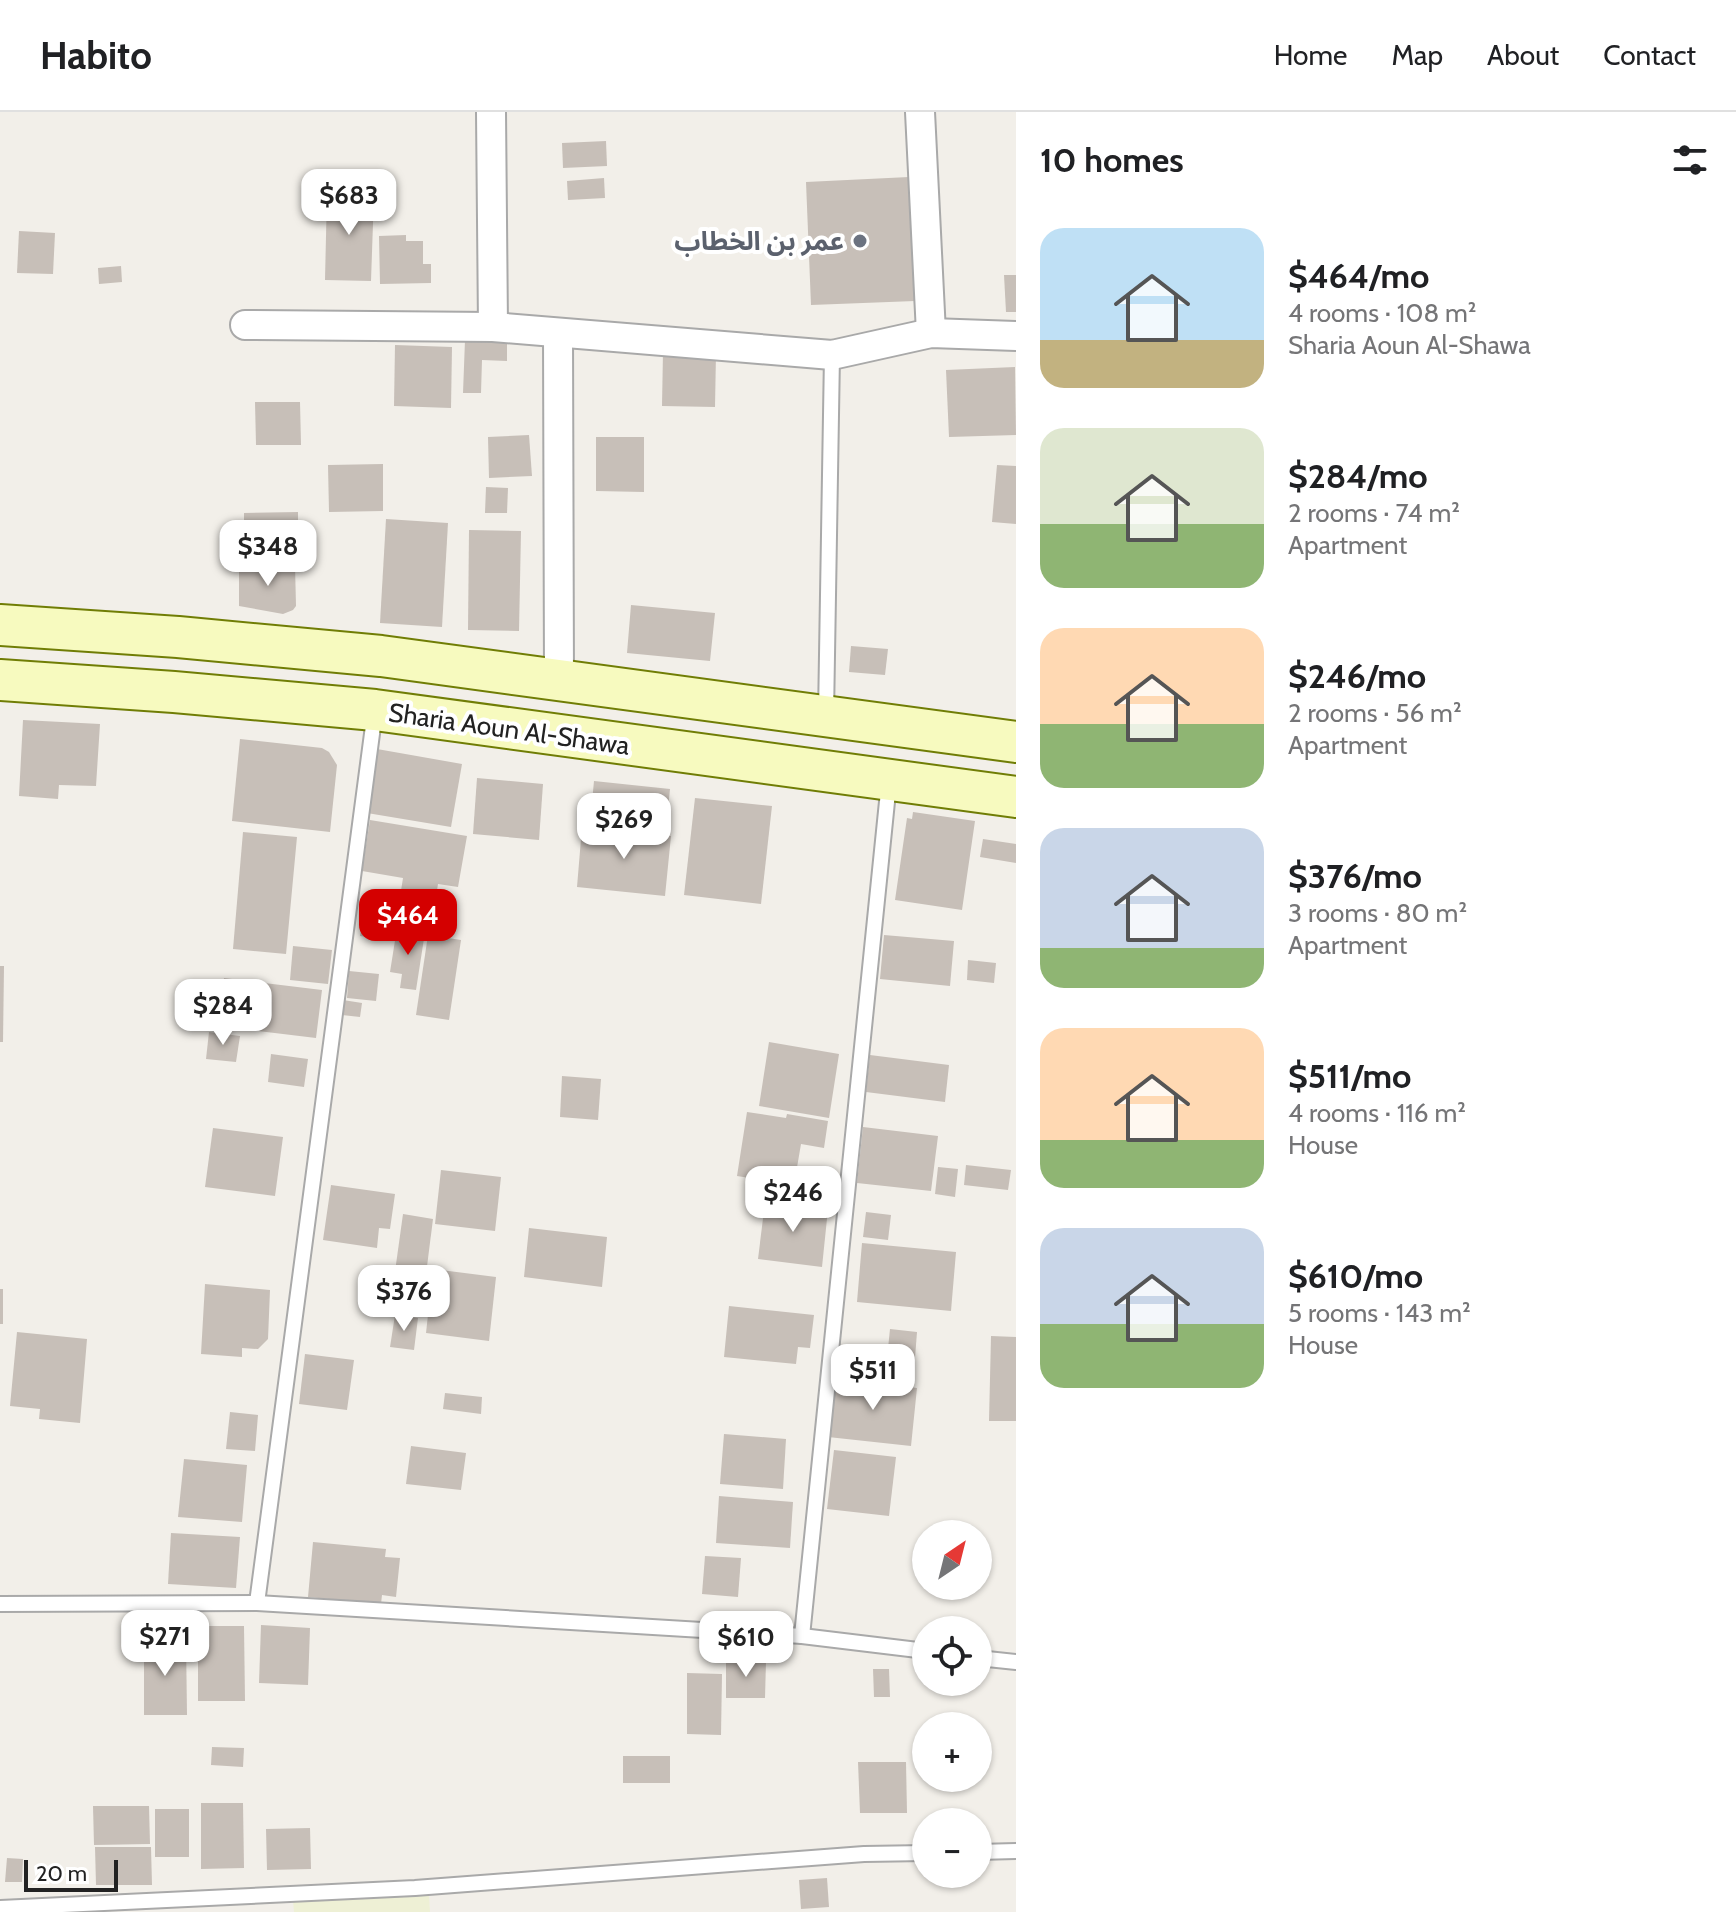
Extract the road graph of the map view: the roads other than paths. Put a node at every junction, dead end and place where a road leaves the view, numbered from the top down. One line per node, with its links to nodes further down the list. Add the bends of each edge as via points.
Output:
1 (491, 112): 4 (street)
2 (920, 112): 6 (street)
3 (245, 325): 4 (street)
4 (493, 327): 5 (street)
5 (558, 333): 8 (street); 11 (street)
6 (931, 333): 7 (street); 8 (street)
7 (1016, 336)
8 (832, 355): 13 (lane)
9 (0, 625): 11 (main road, Sharia Aoun Al-Shawa, via 381,656)
10 (0, 680): 12 (main road, Sharia Aoun Al-Shawa)
11 (559, 681): 13 (main road, Sharia Aoun Al-Shawa)
12 (375, 710): 15 (main road, Sharia Aoun Al-Shawa); 17 (lane)
13 (826, 718): 14 (main road, Sharia Aoun Al-Shawa)
14 (1016, 742)
15 (889, 782): 16 (main road, Sharia Aoun Al-Shawa); 19 (lane)
16 (1016, 797)
17 (257, 1603): 18 (lane); 19 (lane)
18 (0, 1604)
19 (802, 1636): 20 (lane)
20 (912, 1649)
21 (992, 1659): 22 (lane)
22 (1016, 1662)
23 (1016, 1851): 24 (lane)
24 (992, 1852)
25 (912, 1853): 26 (lane, via 415,1888)
26 (0, 1908)

